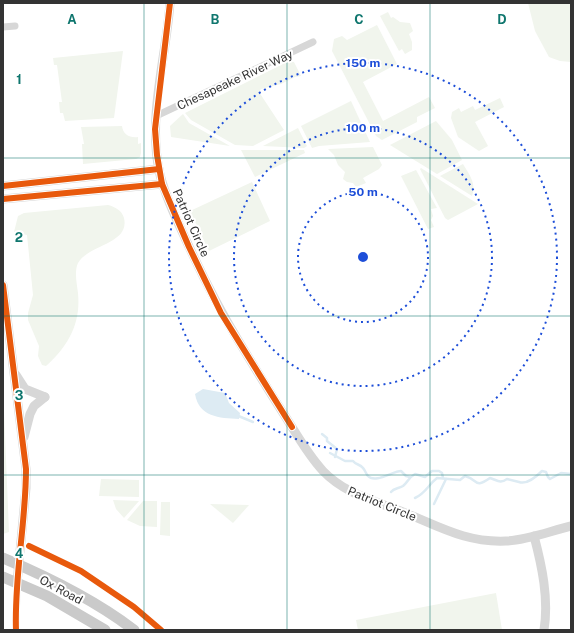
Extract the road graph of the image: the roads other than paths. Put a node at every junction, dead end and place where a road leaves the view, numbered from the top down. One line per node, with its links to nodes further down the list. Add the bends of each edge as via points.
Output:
1 (170, 3): 5 (street, Patriot Circle)
2 (15, 26): 3 (street)
3 (3, 27)
4 (313, 42): 5 (street, Chesapeake River Way)
5 (156, 116): 6 (street, Patriot Circle)
6 (159, 169): 7 (street, Patriot Circle); 8 (street)
7 (162, 184): 9 (street); 14 (street, Patriot Circle, via 221,313 296,432 324,471 342,487 371,501 463,536 487,541 506,541)
8 (3, 186)
9 (3, 199)
10 (3, 285): 11 (street)
11 (14, 372): 12 (street); 12 (street, via 25,389 45,397 34,406 30,414)
12 (23, 442): 16 (street, via 26,488)
13 (571, 526): 14 (street, Patriot Circle)
14 (534, 536): 22 (street, via 545,591)
15 (3, 558): 16 (main road, Ox Road)
16 (18, 565): 18 (street); 21 (main road, Ox Road, via 80,595)
17 (3, 577): 18 (main road, Ox Road)
18 (17, 583): 19 (street); 20 (main road, Ox Road, via 47,596)
19 (16, 630)
20 (105, 630)
21 (134, 630)
22 (544, 630)

